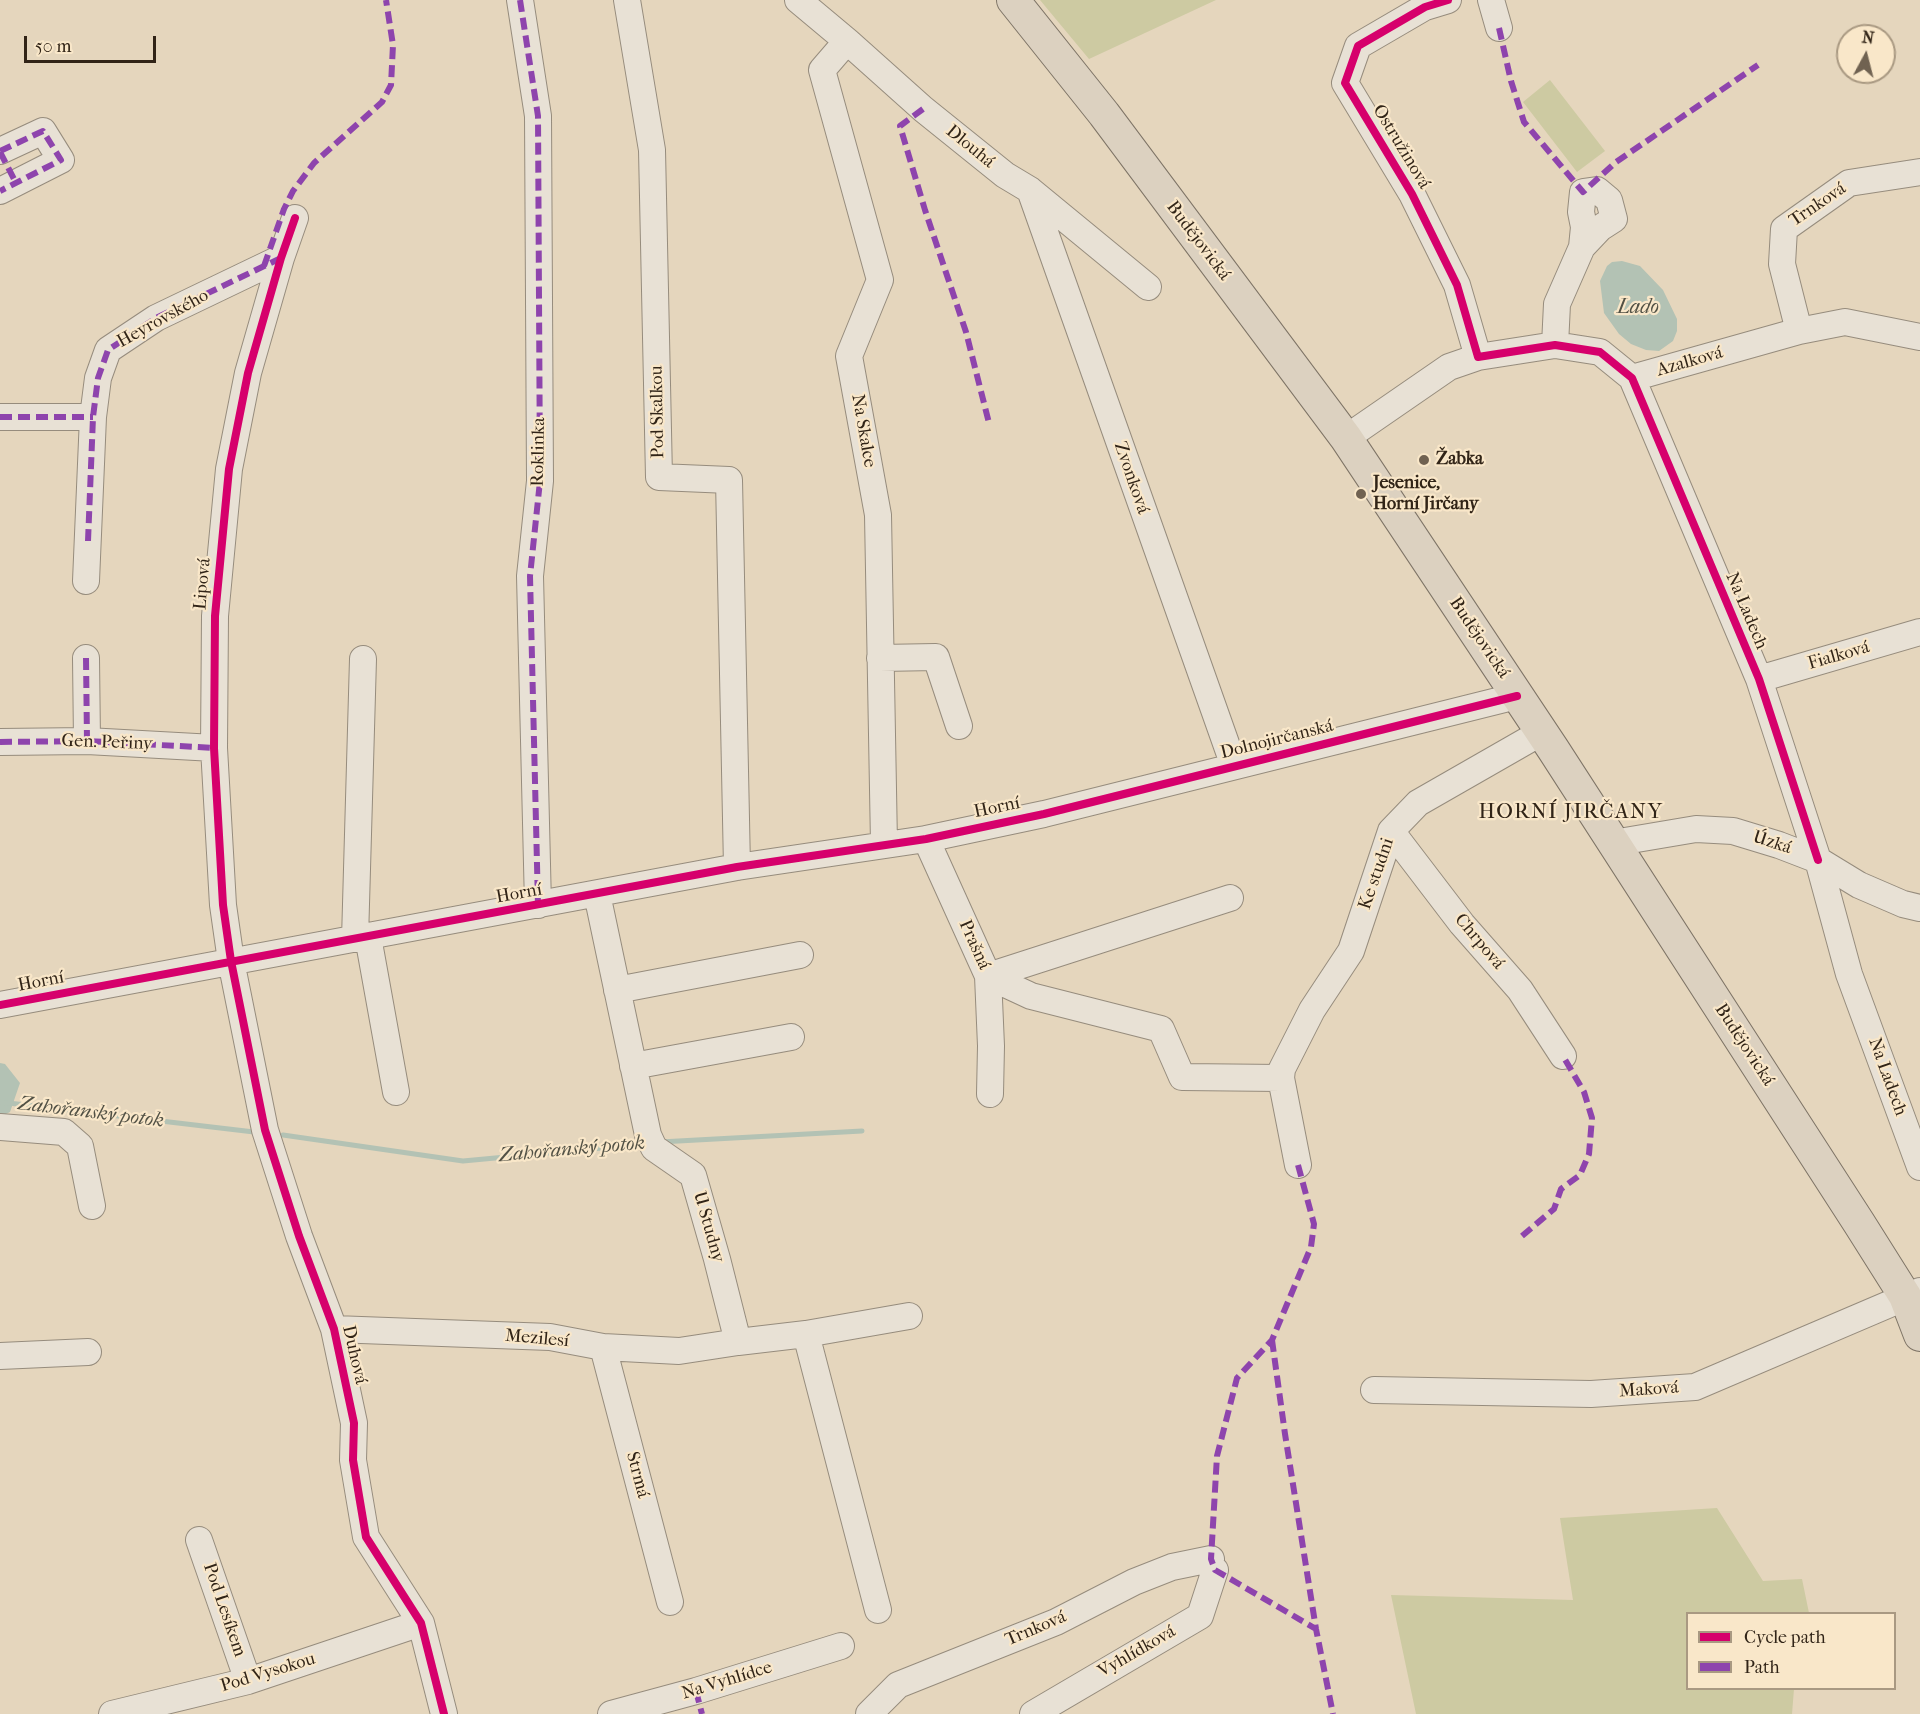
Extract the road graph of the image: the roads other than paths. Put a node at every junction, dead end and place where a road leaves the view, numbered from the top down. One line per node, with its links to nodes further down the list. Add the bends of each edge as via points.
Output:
1 (520, 0): 47 (street, Roklinka, via 538,116 540,480 530,576)
2 (627, 0): 44 (street, Pod Skalkou, via 652,150 659,477 729,480)
3 (798, 0): 8 (street, Dlouhá)
4 (1013, 0): 24 (main road, Budějovická, via 1104,114)
5 (1448, 0): 20 (street, Ostružinová, via 1425,7 1358,46 1345,83 1412,194 1457,285)
6 (1491, 0): 7 (street)
7 (1499, 28)
8 (847, 41): 12 (street, Dlouhá, via 923,109 1005,175); 28 (street, Na Skalce, via 822,70 880,280 849,356 878,515)
9 (0, 151): 11 (street); 11 (street, via 43,131 61,160)
10 (1920, 172): 17 (street, Trnková, via 1848,183 1784,229 1782,264)
11 (8, 187)
12 (1030, 190): 16 (street, Dlouhá); 37 (street, Zvonková)
13 (1583, 192): 19 (street, via 1582,247 1557,303)
14 (294, 218): 15 (street, Lipová)
15 (281, 258): 23 (street, Heyrovského, via 156,318 108,350 98,378); 36 (street, Lipová, via 248,373 229,469 215,616)
16 (1148, 287)
17 (1799, 331): 18 (street, Azalková, via 1845,322); 21 (street, Azalková)
18 (1920, 337)
19 (1556, 345): 20 (street, Azalková); 21 (street, Azalková, via 1600,352)
20 (1478, 357): 24 (street, Azalková, via 1449,368)
21 (1632, 378): 30 (street, Na Ladech)
22 (0, 417): 23 (street)
23 (93, 417): 25 (street, Heyrovského)
24 (1346, 438): 31 (main road, Budějovická)
25 (86, 581)
26 (1920, 632): 30 (street, Fialková)
27 (86, 658): 34 (street)
28 (880, 658): 32 (street, via 936,657); 42 (street, Na Skalce)
29 (363, 659): 49 (street)
30 (1758, 679): 43 (street, Na Ladech)
31 (1517, 696): 33 (main road, Budějovická); 37 (street, Dolnojirčanská)
32 (959, 726)
33 (1542, 732): 39 (street, Ke studni, via 1418,803); 41 (main road, Budějovická)
34 (87, 741): 35 (street, Gen. Peřiny); 36 (street, Gen. Peřiny)
35 (0, 742)
36 (214, 748): 51 (street, Lipová, via 222,905)
37 (1234, 766): 38 (street, Dolnojirčanská)
38 (1044, 814): 40 (street, Horní)
39 (1391, 831): 56 (street, Chrpová, via 1462,924 1520,990); 58 (street, Ke studni, via 1352,951 1306,1021)
40 (926, 838): 42 (street, Horní); 52 (street, Prašná)
41 (1613, 843): 43 (street, Úzká, via 1696,829 1733,831); 65 (main road, Budějovická)
42 (884, 844): 44 (street, Horní)
43 (1818, 860): 48 (street, Úzká, via 1859,885); 63 (street, Na Ladech, via 1848,974)
44 (737, 867): 45 (street, Horní)
45 (597, 894): 47 (street, Horní); 53 (street, U Studny)
46 (1230, 898): 52 (street)
47 (538, 905): 49 (street, Horní)
48 (1920, 908)
49 (362, 938): 51 (street, Horní); 59 (street)
50 (800, 955): 53 (street)
51 (231, 961): 54 (street, Horní); 67 (street, Duhová, via 265,1130)
52 (988, 976): 58 (street, via 1031,996 1161,1029 1182,1077); 60 (street, Prašná)
53 (617, 990): 57 (street, U Studny)
54 (0, 1005)
55 (791, 1037): 57 (street)
56 (1563, 1056)
57 (633, 1066): 70 (street, U Studny, via 651,1142 693,1175)
58 (1281, 1078): 62 (street)
59 (396, 1092)
60 (990, 1094)
61 (0, 1127): 64 (street, via 64,1132 80,1146)
62 (1298, 1165)
63 (1920, 1167)
64 (92, 1206)
65 (1913, 1293): 69 (main road, Budějovická); 74 (street, Maková, via 1695,1387 1591,1394)
66 (909, 1316): 68 (street)
67 (334, 1329): 71 (street, Mezilesí, via 550,1337); 79 (street, Duhová, via 354,1423 353,1460 366,1537)
68 (806, 1334): 70 (street); 78 (street)
69 (1920, 1335)
70 (738, 1342): 71 (street, Mezilesí, via 679,1351)
71 (603, 1347): 77 (street, Strmá)
72 (88, 1352): 73 (street)
73 (0, 1356)
74 (1374, 1390)
75 (199, 1540): 81 (street, Pod Lesíkem)
76 (1213, 1564): 85 (street, Trnková, via 1172,1568 1134,1582 1056,1622 898,1685); 86 (street, Vyhlídková, via 1200,1616)
77 (670, 1602)
78 (878, 1610)
79 (421, 1623): 81 (street, Pod Vysokou); 83 (street, Duhová)
80 (842, 1646): 84 (street, Na Vyhlídce)
81 (248, 1681): 82 (street, Pod Vysokou)
82 (112, 1714)
83 (444, 1714)
84 (611, 1714)
85 (869, 1714)
86 (1033, 1714)

